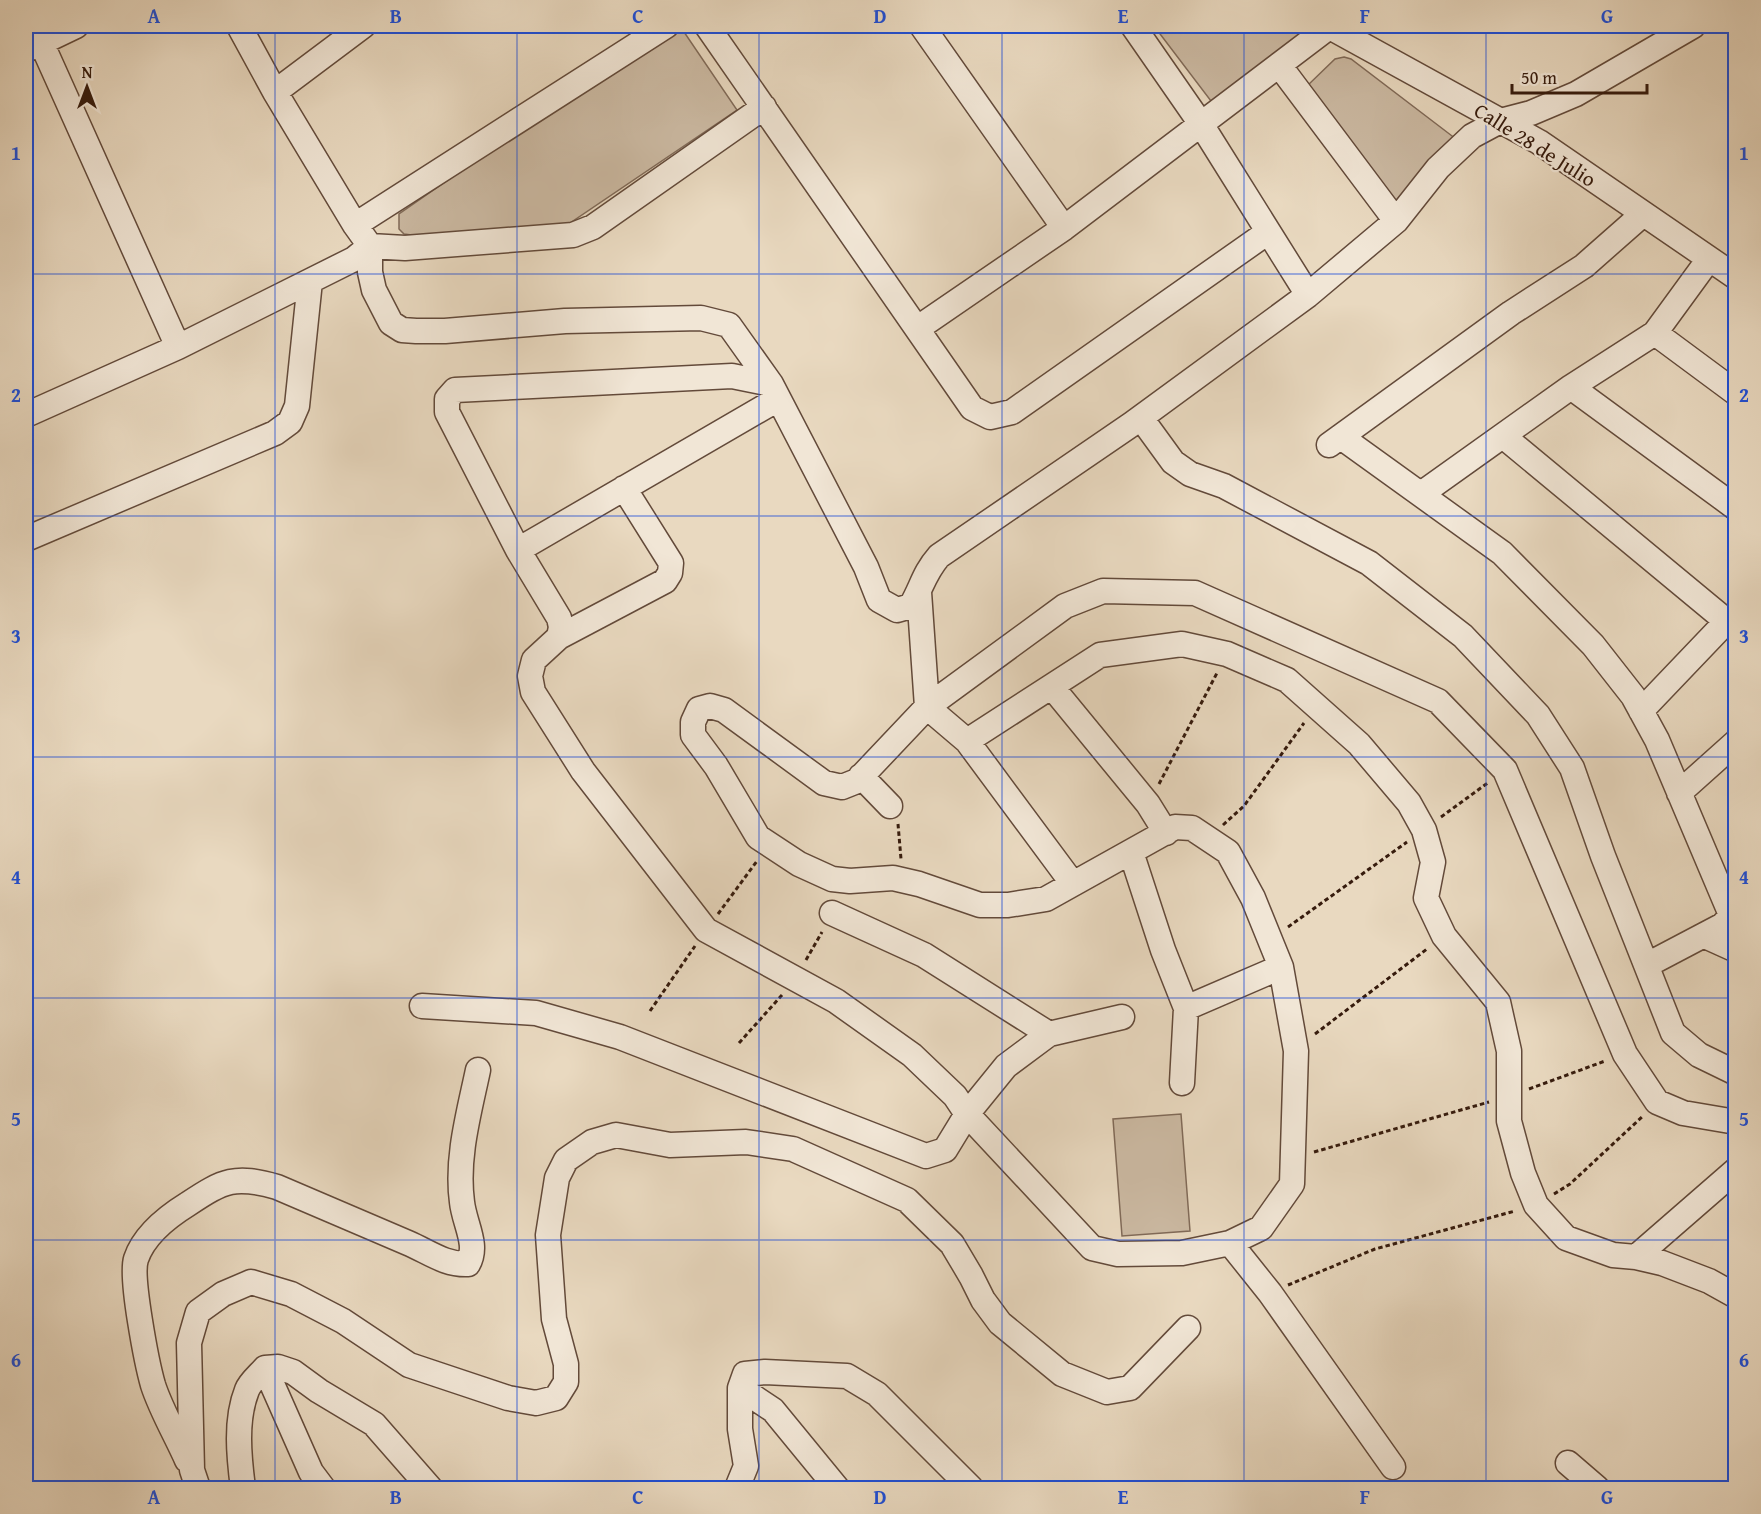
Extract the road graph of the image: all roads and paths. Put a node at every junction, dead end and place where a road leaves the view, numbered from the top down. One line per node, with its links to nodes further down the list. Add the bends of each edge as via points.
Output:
1 (76, 26): 10 (street)
2 (239, 26): 12 (street)
3 (363, 26): 12 (street)
4 (666, 26): 18 (street)
5 (707, 26): 13 (street)
6 (922, 26): 19 (street)
7 (1133, 26): 15 (street)
8 (1328, 26): 11 (street); 14 (street, Calle 28 de Julio)
9 (1693, 26): 14 (street, via 1576,94)
10 (33, 46): 28 (street)
11 (1279, 65): 15 (street); 17 (street)
12 (275, 92): 18 (street)
13 (764, 107): 21 (street, via 593,227 573,235 405,248); 26 (street)
14 (1500, 121): 16 (street, Calle 28 de Julio, via 1539,142); 17 (street, via 1472,136 1438,168)
15 (1201, 124): 19 (street); 20 (street)
16 (1643, 214): 22 (street, Calle 28 de Julio); 36 (street, via 1584,266 1511,313 1335,441)
17 (1396, 221): 25 (street)
18 (355, 225): 21 (street)
19 (1064, 228): 26 (street)
20 (1268, 232): 25 (street); 26 (street, via 1012,412 990,417 972,408)
21 (370, 246): 24 (street, via 354,259); 30 (street, via 374,290 391,323 402,330 701,318 729,325)
22 (1709, 259): 23 (street, Calle 28 de Julio); 27 (street)
23 (1736, 277)
24 (310, 280): 28 (street); 38 (street, via 297,406 291,422 274,433)
25 (1308, 295): 33 (street)
26 (918, 328)
27 (1655, 333): 29 (street); 31 (street)
28 (178, 347): 32 (street)
29 (1571, 387): 34 (street); 37 (street)
30 (774, 391): 35 (street); 39 (street, via 732,376 455,390 447,399 447,412); 40 (street, via 866,567 879,600 897,610 911,606)
31 (1736, 393)
32 (26, 415)
33 (1141, 418): 40 (street, via 939,556 927,569); 67 (street, via 1173,462 1190,474 1224,486 1369,563 1462,636 1538,715 1572,768)
34 (1503, 436): 36 (street); 41 (street)
35 (624, 488): 39 (street); 42 (street, via 671,563 670,573 665,581)
36 (1421, 494): 47 (street, via 1502,552 1593,645)
37 (1736, 508)
38 (26, 539)
39 (518, 550): 42 (street, via 558,618)
40 (919, 592): 46 (street)
41 (1731, 626): 47 (street)
42 (559, 637): 80 (street, via 534,660 530,676 533,692 583,771 706,930 836,1001 912,1055 955,1096)
43 (1227, 654): 44 (street, via 1182,644 1100,655); 45 (street, via 1287,680); 53 (path)
44 (1052, 687): 48 (street); 53 (street)
45 (1316, 705): 55 (street, via 1359,744 1409,803); 57 (path, via 1244,806)
46 (927, 707): 48 (street); 50 (street, via 1065,606 1103,591 1194,593 1438,701); 51 (street)
47 (1641, 711): 52 (street)
48 (967, 741): 60 (street)
49 (1736, 742): 52 (street)
50 (1505, 770): 55 (path); 74 (street)
51 (861, 776): 54 (street); 59 (street, via 842,787 824,783 724,710 710,706 699,709 693,722 693,735 758,837 799,864 832,879)
52 (1679, 793): 61 (street)
53 (1148, 804): 56 (street)
54 (890, 806): 59 (path, via 897,820)
55 (1424, 830): 63 (street, via 1433,862 1426,898); 65 (path)
56 (1166, 832): 57 (street, via 1175,827 1192,828); 58 (street)
57 (1208, 839): 65 (street, via 1228,852)
58 (1131, 852): 60 (street); 70 (street)
59 (904, 880): 60 (street, via 980,905 1046,899)
60 (1073, 884)
61 (1728, 884): 64 (street, via 1730,917)
62 (832, 913): 72 (street, via 924,955)
63 (1444, 936): 73 (path); 78 (street, via 1498,1002 1509,1051)
64 (1705, 936): 66 (street); 67 (street)
65 (1271, 939): 68 (street)
66 (1736, 950)
67 (1647, 965): 76 (street, via 1673,1033 1699,1055)
68 (1281, 967): 70 (street); 73 (street)
69 (422, 1006): 80 (street, via 536,1013 620,1037 927,1156 945,1150)
70 (1186, 1008): 77 (street)
71 (1122, 1017): 72 (street)
72 (1049, 1034): 80 (street, via 1006,1066)
73 (1296, 1051): 82 (street)
74 (1625, 1054): 78 (path); 79 (street)
75 (478, 1070): 94 (street, via 460,1176 473,1249 468,1264 446,1262 419,1247 255,1181 222,1184 183,1207 144,1243 135,1261 136,1296 154,1386)
76 (1736, 1073)
77 (1182, 1083)
78 (1508, 1096): 82 (path); 84 (street, via 1509,1121)
79 (1657, 1102): 81 (street, via 1683,1113); 84 (path, via 1570,1184)
80 (967, 1114): 85 (street, via 1092,1248 1118,1254 1182,1253)
81 (1736, 1122)
82 (1294, 1158): 85 (street, via 1292,1184 1262,1228)
83 (1736, 1170): 86 (street)
84 (1536, 1205): 86 (street, via 1566,1238 1613,1256); 87 (path, via 1375,1250)
85 (1230, 1243): 87 (street)
86 (1636, 1257): 88 (street, via 1671,1266)
87 (1270, 1293): 93 (street)
88 (1736, 1296)
89 (1188, 1328): 94 (street, via 1130,1388 1107,1392 1062,1374 1000,1323 982,1300 952,1244 907,1200 793,1149 746,1142 670,1145 616,1135 592,1142 566,1160 557,1178 548,1235 554,1319 566,1364 566,1382 556,1398 536,1403 507,1398 409,1365 343,1321 291,1294 251,1282 223,1294 198,1312 189,1343)
90 (265, 1368): 95 (street, via 247,1388 240,1426); 96 (street, via 311,1472); 97 (street, via 293,1372 374,1424)
91 (740, 1388): 98 (street, via 740,1430 746,1466); 99 (street, via 773,1410); 100 (street, via 746,1374 847,1376 877,1394)
92 (1568, 1463): 101 (street)
93 (1393, 1467)
94 (195, 1479)
95 (243, 1488)
96 (323, 1488)
97 (430, 1488)
98 (737, 1488)
99 (837, 1488)
100 (971, 1488)
101 (1597, 1488)

